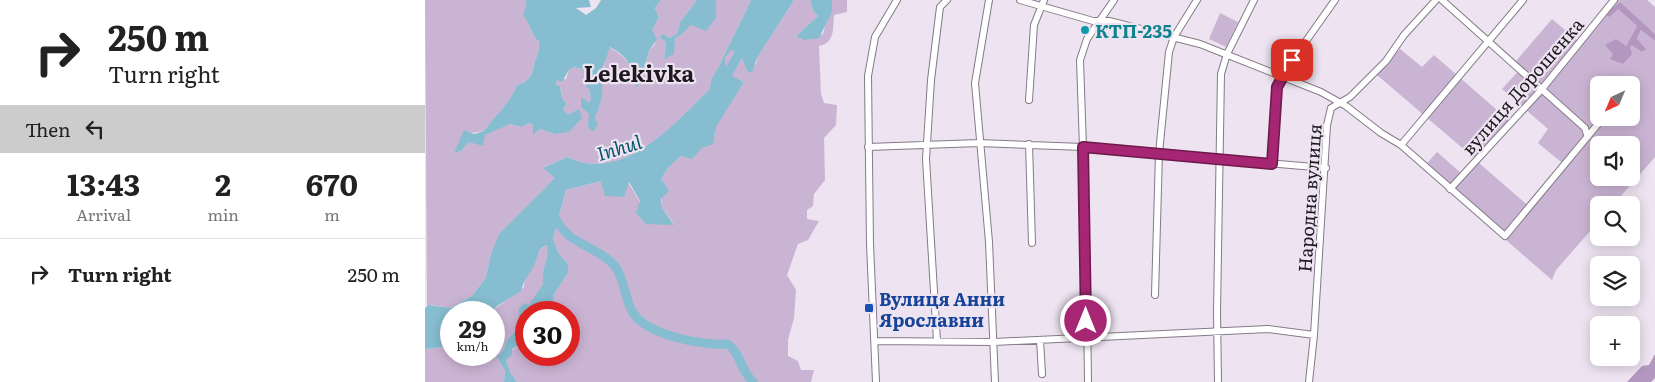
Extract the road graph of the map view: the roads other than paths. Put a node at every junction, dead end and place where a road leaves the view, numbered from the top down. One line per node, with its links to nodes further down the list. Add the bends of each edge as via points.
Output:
1 (897, 0): 28 (street, via 875,38 871,53 868,76)
2 (947, 0): 27 (street, via 939,7)
3 (989, 0): 24 (street, via 975,83)
4 (1020, 0): 13 (street)
5 (1114, 0): 14 (street)
6 (1197, 0): 15 (street)
7 (1254, 0): 17 (street)
8 (1335, 0): 18 (street)
9 (1436, 0): 21 (street, Народна вулиця, via 1404,35 1386,61)
10 (1442, 0): 16 (street)
11 (1523, 0): 16 (street)
12 (1614, 0): 19 (street, вулиця Дорошенка)
13 (1044, 3): 14 (street); 20 (street, via 1035,25)
14 (1100, 20): 15 (street); 29 (street, via 1087,39 1080,60)
15 (1173, 37): 17 (street); 30 (street)
16 (1488, 40): 19 (street); 26 (street)
17 (1227, 54): 18 (street); 31 (street, via 1221,74)
18 (1282, 75): 21 (street); 32 (street, via 1277,87)
19 (1542, 89): 23 (street, via 1585,128); 34 (street, вулиця Дорошенка)
20 (1029, 100)
21 (1340, 102): 26 (street); 33 (street, Народна вулиця, via 1331,108 1327,125)
22 (1595, 126): 23 (street)
23 (1587, 135): 34 (street, via 1583,144 1505,236)
24 (979, 143): 25 (street); 27 (street); 43 (street, via 989,242)
25 (1029, 144): 29 (street); 35 (street)
26 (1401, 145): 34 (street)
27 (928, 146): 28 (street); 42 (street, via 927,188)
28 (869, 147): 41 (street)
29 (1083, 147): 30 (street); 39 (street)
30 (1159, 153): 31 (street); 36 (street)
31 (1221, 160): 32 (street); 37 (street)
32 (1272, 164): 33 (street)
33 (1326, 168): 38 (street, Народна вулиця)
34 (1450, 189)
35 (1032, 243)
36 (1155, 295)
37 (1218, 332): 38 (street, via 1267,329); 39 (street); 48 (street)
38 (1315, 335): 49 (street, Народна вулиця)
39 (1086, 338): 40 (street); 47 (street)
40 (1040, 340): 43 (street); 44 (street)
41 (875, 341): 42 (street); 45 (street)
42 (937, 341): 43 (street)
43 (994, 342): 46 (street)
44 (1042, 374)
45 (877, 382)
46 (995, 382)
47 (1088, 382)
48 (1218, 382)
49 (1309, 382)

